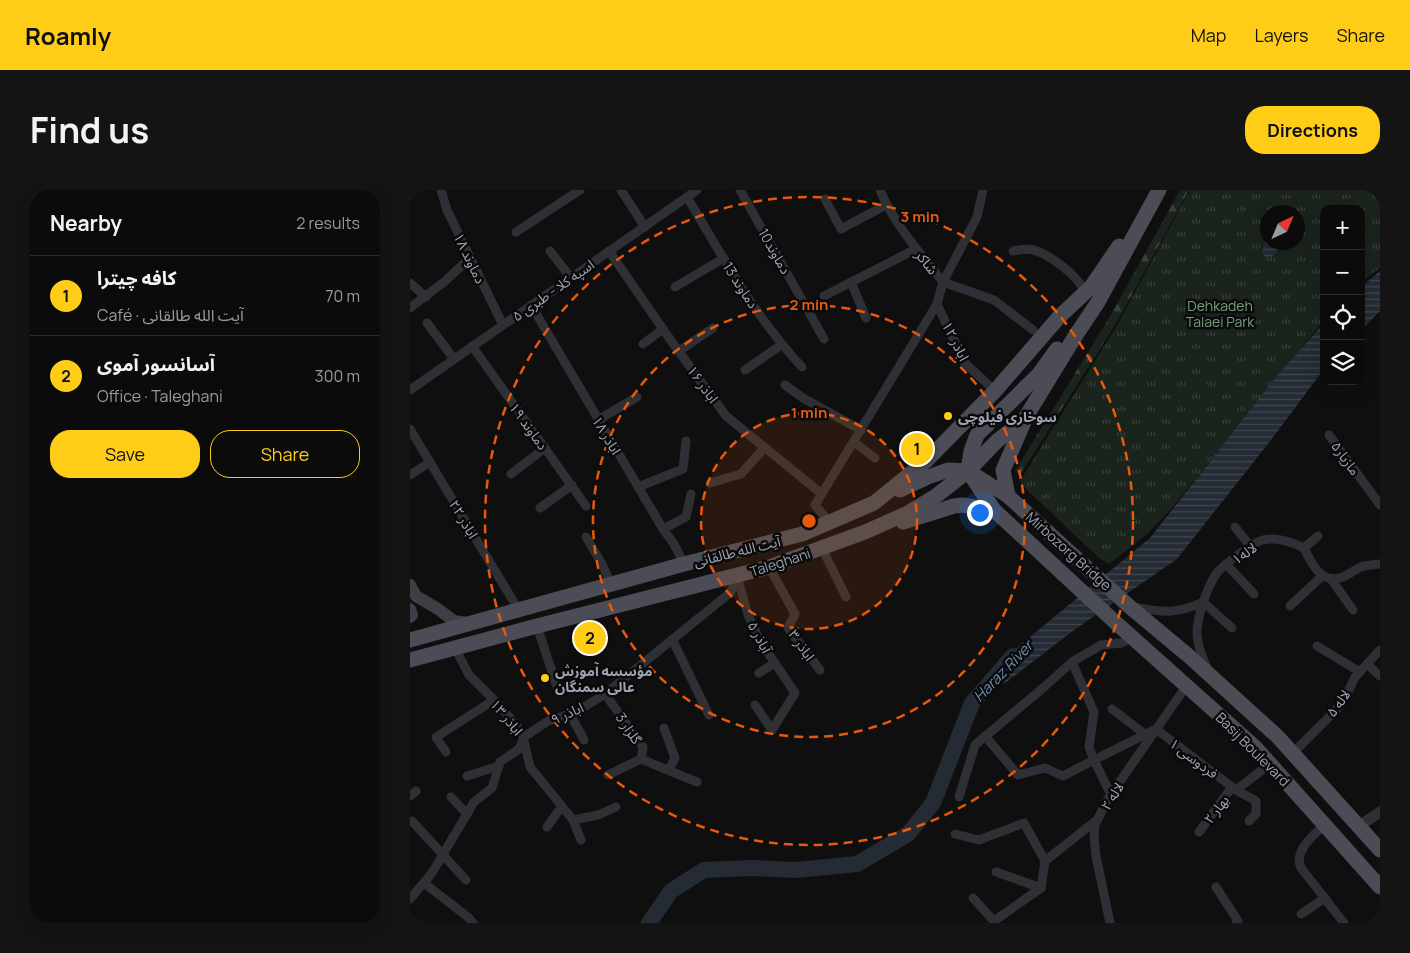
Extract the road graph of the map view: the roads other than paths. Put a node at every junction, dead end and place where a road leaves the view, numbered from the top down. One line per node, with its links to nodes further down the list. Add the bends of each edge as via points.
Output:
1 (441, 190): 19 (street, دماوند ۱۸)
2 (580, 190): 14 (street)
3 (621, 190): 13 (street)
4 (697, 190): 10 (street, اسپه کلا - طبری ۵)
5 (740, 190): 38 (street, دماوند10)
6 (880, 190): 12 (street, شاکر)
7 (983, 190): 23 (street, via 977,217)
8 (1150, 190): 26 (main road, via 1119,246)
9 (1158, 190): 51 (main road, Taleghani, via 1098,302)
10 (687, 197): 13 (street, اسپه کلا - طبری ۵); 20 (street, دماوند 13)
11 (825, 200): 12 (street, via 842,229)
12 (886, 205): 15 (street, شاکر)
13 (645, 226): 17 (street, اسپه کلا - طبری ۵)
14 (516, 232)
15 (916, 249): 22 (street); 23 (street, شاکر)
16 (550, 251): 21 (street)
17 (609, 251): 21 (street, اسپه کلا - طبری ۵); 36 (street, اباذر ۱۶)
18 (1012, 251): 26 (street, via 1032,250 1061,264)
19 (470, 258): 28 (street); 34 (street, دماوند ۱۸)
20 (724, 258): 25 (street); 40 (street, دماوند 13)
21 (571, 278): 30 (street, اسپه کلا - طبری ۵)
22 (851, 282): 27 (street); 32 (street)
23 (943, 282): 29 (street); 37 (street, via 994,300)
24 (410, 283): 28 (street)
25 (675, 287)
26 (1086, 292): 48 (main road, آیت الله طالقانی, via 1053,324); 53 (main road, via 1078,316 1039,374)
27 (824, 296)
28 (426, 297): 31 (street)
29 (937, 304): 48 (street, اباذر ۱۲, via 964,362); 54 (street)
30 (531, 305): 34 (street, اسپه کلا - طبری ۵); 50 (street, اباذر ۱۸)
31 (410, 308)
32 (866, 318)
33 (427, 323): 43 (street)
34 (503, 325): 41 (street, اسپه کلا - طبری ۵)
35 (713, 328): 42 (street)
36 (663, 329): 39 (street); 42 (street, اباذر ۱۶)
37 (1033, 330)
38 (824, 339)
39 (643, 344)
40 (781, 345): 44 (street, دماوند 13); 45 (street)
41 (472, 346): 43 (street, اسپه کلا - طبری ۵); 60 (street, دماوند ۱۹)
42 (679, 351): 59 (street, اباذر ۱۶, via 726,416)
43 (454, 360): 47 (street, اسپه کلا - طبری ۵)
44 (802, 367)
45 (745, 370)
46 (785, 385): 54 (street)
47 (410, 390)
48 (995, 391): 73 (main road, آیت الله طالقانی, via 926,461)
49 (637, 397): 50 (street)
50 (598, 420): 69 (street, اباذر ۱۸)
51 (1024, 420): 57 (main road, Taleghani); 72 (main road, via 1004,470)
52 (410, 429): 62 (street, اباذر ۲۲)
53 (983, 429): 57 (main road, via 985,441); 63 (main road, via 971,451)
54 (861, 430): 58 (street)
55 (1329, 435): 75 (street, مازیار۵)
56 (686, 441): 69 (street, via 683,470)
57 (997, 441): 63 (main road, Taleghani)
58 (854, 442): 61 (street); 71 (street)
59 (765, 447): 67 (street, via 741,474); 71 (street, اباذر ۱۶)
60 (545, 448): 64 (street); 68 (street, دماوند ۱۹)
61 (875, 458)
62 (430, 462): 65 (street); 102 (street, اباذر ۲۲)
63 (968, 471): 66 (main road, via 948,470); 72 (main road, Mirbozorg Bridge); 74 (main road, Taleghani); 78 (main road, Mirbozorg Bridge)
64 (511, 474)
65 (410, 475)
66 (917, 482): 73 (main road); 74 (main road, via 929,488 930,496)
67 (710, 484)
68 (572, 485): 76 (street, دماوند ۱۹); 77 (street)
69 (638, 488): 81 (street, اباذر ۱۸)
70 (691, 494): 81 (street, via 686,517)
71 (822, 494): 79 (street, via 815,505)
72 (1008, 496): 100 (main road, Mirbozorg Bridge)
73 (874, 503): 79 (main road, آیت الله طالقانی)
74 (926, 503): 82 (main road, Taleghani)
75 (1380, 505)
76 (586, 506)
77 (540, 508)
78 (994, 510): 82 (main road, via 954,506); 105 (main road, Mirbozorg Bridge)
79 (830, 523): 88 (main road, آیت الله طالقانی, via 802,534)
80 (1234, 527): 85 (street)
81 (663, 529): 88 (street, اباذر ۱۸)
82 (866, 532): 86 (main road, Taleghani)
83 (1318, 536): 87 (street)
84 (586, 538): 94 (street)
85 (1250, 546): 87 (street, لاله۱, via 1264,540 1278,540); 90 (street, لاله۱)
86 (822, 548): 91 (main road, Taleghani); 97 (street)
87 (1304, 548): 93 (street, via 1312,565)
88 (684, 564): 94 (main road, آیت الله طالقانی)
89 (1380, 564): 93 (street, via 1362,567 1342,577)
90 (1227, 565): 96 (street); 98 (street, لاله۱, via 1217,574)
91 (769, 567): 92 (main road, Taleghani); 120 (street, اباذر ۳, via 795,614 788,628)
92 (737, 576): 107 (main road, Taleghani); 110 (street, اباذر ۹, via 731,592); 118 (street, آباذر ۵, via 748,615)
93 (1326, 577): 99 (street); 103 (street)
94 (611, 584): 102 (main road, آیت الله طالقانی)
95 (413, 590): 106 (main road, via 454,621)
96 (1254, 594)
97 (846, 596)
98 (1203, 602): 100 (street, via 1188,609 1166,612); 108 (street); 124 (street, لاله۱, via 1197,634)
99 (1290, 606)
100 (1130, 607): 115 (main road, Basij Boulevard)
101 (410, 609): 104 (main road)
102 (518, 609): 106 (main road, آیت الله طالقانی)
103 (1353, 610)
104 (410, 616)
105 (1115, 622): 109 (main road, Basij Boulevard)
106 (469, 623): 111 (main road, آیت الله طالقانی)
107 (537, 626): 113 (main road, Taleghani); 127 (street)
108 (1232, 628)
109 (1132, 637): 117 (street, via 1122,643 1101,645); 123 (main road, Basij Boulevard)
110 (672, 639): 128 (street, اباذر ۹); 133 (street)
111 (410, 640)
112 (1317, 646): 121 (street)
113 (455, 648): 116 (main road, Taleghani); 129 (street, اباذر ۱۳, via 469,675)
114 (1380, 650): 119 (street, لاله ۵)
115 (1190, 657): 123 (main road, via 1178,653 1173,657 1170,662); 124 (main road, Basij Boulevard)
116 (410, 660)
117 (1072, 662): 137 (street); 143 (street, via 1094,712 1089,748)
118 (775, 663): 122 (street); 130 (street, آباذر ۵, via 795,693 772,730)
119 (1367, 664): 121 (street, لاله ۵); 125 (street)
120 (820, 670)
121 (1360, 672): 141 (street, لاله ۵, via 1337,709)
122 (759, 673)
123 (1174, 674): 126 (main road, Basij Boulevard)
124 (1209, 674): 141 (main road, Basij Boulevard)
125 (1380, 676)
126 (1187, 685): 135 (street, لاله ۲); 144 (main road, Basij Boulevard)
127 (558, 693)
128 (605, 694): 132 (street, اباذر ۹); 142 (street, گلزار 3, via 642,747)
129 (494, 700): 138 (street, اباذر ۱۳); 140 (street, via 436,737)
130 (755, 705)
131 (1112, 709): 136 (street)
132 (570, 714): 138 (street, اباذر ۹, via 548,721); 139 (street)
133 (709, 715)
134 (664, 728): 146 (street, via 675,758)
135 (1156, 730): 136 (street); 150 (street, فردوسی ۱); 151 (street, لاله ۲)
136 (1146, 735): 143 (street)
137 (985, 736): 143 (street, via 1018,775 1046,768 1063,776); 153 (street, via 975,745)
138 (524, 737): 145 (street, اباذر ۹, via 519,749); 154 (street, اباذر ۱۳, via 530,767)
139 (584, 740)
140 (446, 752)
141 (1293, 753): 163 (main road, Basij Boulevard)
142 (641, 759): 146 (street); 147 (street, گلزار 3)
143 (1094, 760): 151 (street)
144 (1270, 764): 150 (street, بهار ۲); 162 (main road, Basij Boulevard)
145 (499, 766): 148 (street); 157 (street, اباذر ۹, via 492,788 474,802)
146 (669, 770): 149 (street)
147 (608, 775)
148 (467, 776)
149 (697, 782)
150 (1234, 788): 161 (street, فردوسی ۱, via 1256,801 1256,814); 165 (street, بهار ۲)
151 (1111, 795): 158 (street, لاله ۲)
152 (451, 797): 157 (street)
153 (959, 797)
154 (562, 806): 159 (street, اباذر ۱۳); 164 (street)
155 (616, 806): 159 (street, via 598,815)
156 (1380, 812): 163 (street)
157 (467, 814): 169 (street, اباذر ۹)
158 (1098, 819): 170 (street); 182 (street, لاله ۲, via 1094,836 1096,856)
159 (573, 820): 167 (street, اباذر ۱۳)
160 (412, 821): 169 (street)
161 (1249, 821)
162 (1324, 825): 175 (main road, Basij Boulevard); 178 (street, via 1308,842 1298,862)
163 (1359, 826): 168 (main road, Basij Boulevard)
164 (547, 827)
165 (1199, 832)
166 (955, 834): 170 (street, via 979,840 1024,822)
167 (581, 840)
168 (1380, 850)
169 (442, 854): 172 (street); 173 (street, اباذر ۹)
170 (1045, 861): 176 (street)
171 (996, 872): 176 (street)
172 (466, 880)
173 (424, 883): 179 (street, اباذر ۹); 181 (street)
174 (1216, 887): 183 (street, via 1238,921)
175 (1380, 887)
176 (1040, 888): 177 (street, via 994,921)
177 (973, 898)
178 (1325, 898): 180 (street); 184 (street)
179 (410, 899)
180 (1301, 914)
181 (473, 923)
182 (1110, 923)
183 (1236, 923)
184 (1344, 923)

